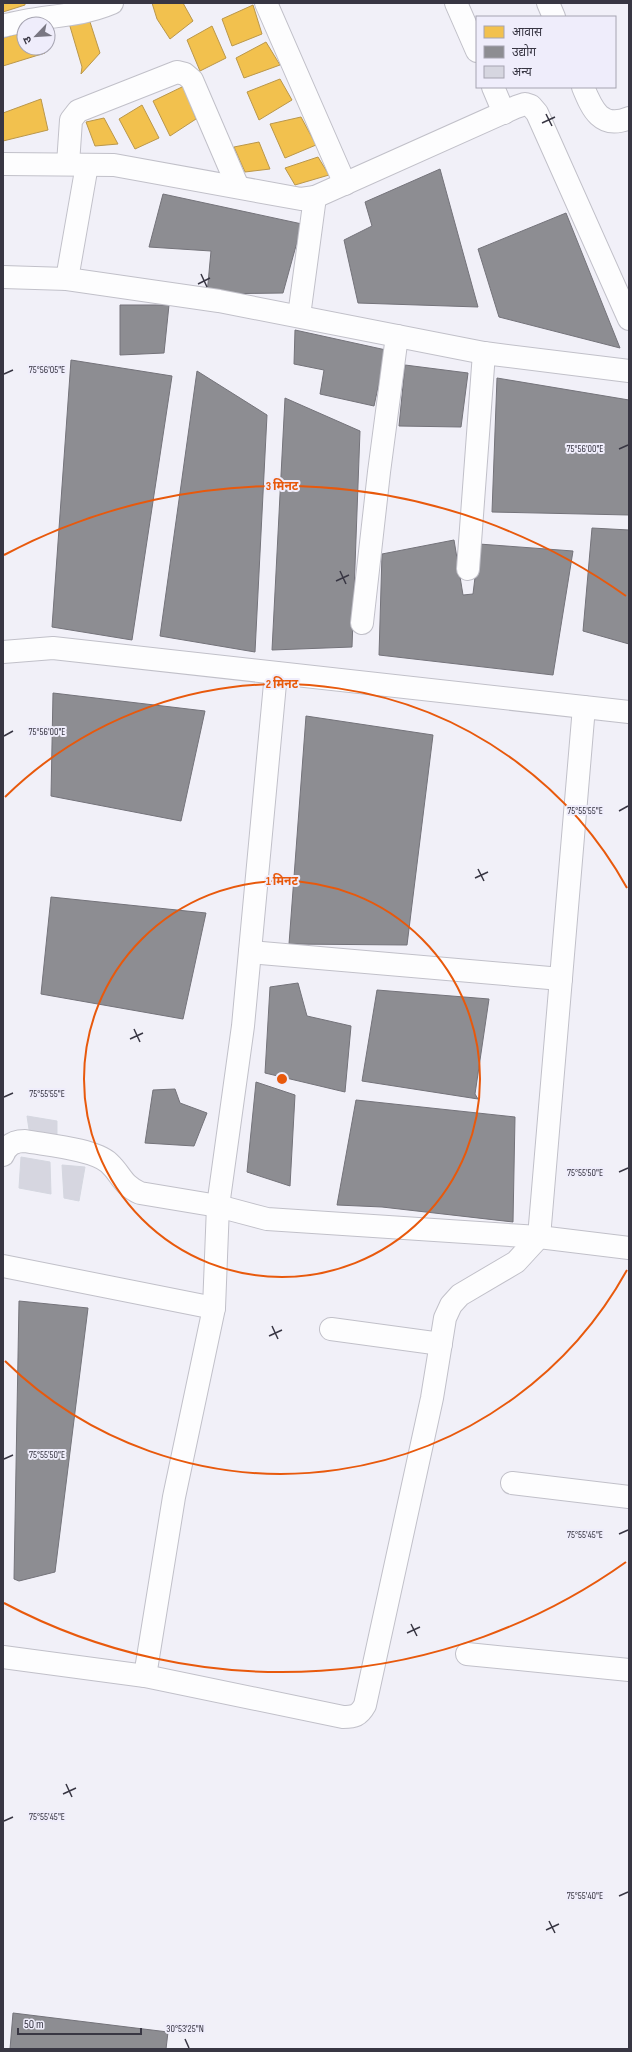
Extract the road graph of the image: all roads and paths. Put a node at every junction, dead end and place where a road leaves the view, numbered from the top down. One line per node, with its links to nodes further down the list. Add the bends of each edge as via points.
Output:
1 (112, 3): 6 (street, via 81,14 34,18)
2 (266, 3): 14 (street)
3 (456, 3): 7 (street)
4 (548, 3): 5 (street)
5 (554, 16)
6 (3, 26)
7 (476, 50)
8 (493, 88): 10 (street)
9 (583, 88): 11 (street, via 591,107 599,117 614,122)
10 (504, 113): 14 (street); 20 (street, via 525,104 537,113)
11 (629, 118)
12 (3, 164): 13 (street)
13 (77, 164): 15 (street, via 114,165); 15 (street, via 71,120 78,111 177,72 192,80); 18 (street)
14 (345, 184): 16 (street)
15 (238, 187): 16 (street, via 301,199)
16 (315, 198): 19 (street)
17 (3, 277): 18 (street)
18 (67, 279): 19 (street, via 219,301)
19 (299, 316): 21 (street)
20 (629, 319)
21 (397, 336): 22 (street); 25 (street)
22 (484, 353): 23 (street); 24 (street)
23 (629, 371)
24 (468, 569)
25 (362, 623)
26 (3, 652): 27 (street, via 53,648)
27 (276, 673): 28 (street); 30 (street)
28 (584, 707): 29 (street); 31 (street)
29 (629, 712)
30 (250, 952): 31 (street); 33 (street, via 242,1033)
31 (561, 979): 34 (street)
32 (3, 1155): 33 (street, via 6,1148 17,1141 97,1155 109,1163 128,1188 140,1194)
33 (218, 1206): 34 (street, via 267,1219); 37 (street)
34 (539, 1237): 35 (street); 39 (street, via 516,1262 460,1295 451,1305 445,1318)
35 (629, 1248)
36 (3, 1266): 37 (street)
37 (214, 1308): 45 (street, via 174,1497)
38 (331, 1329): 39 (street)
39 (441, 1344): 45 (street, via 432,1398 365,1705 358,1715 343,1717)
40 (512, 1483): 41 (street)
41 (629, 1497)
42 (467, 1654): 44 (street)
43 (3, 1657): 45 (street)
44 (629, 1670)
45 (145, 1676)

